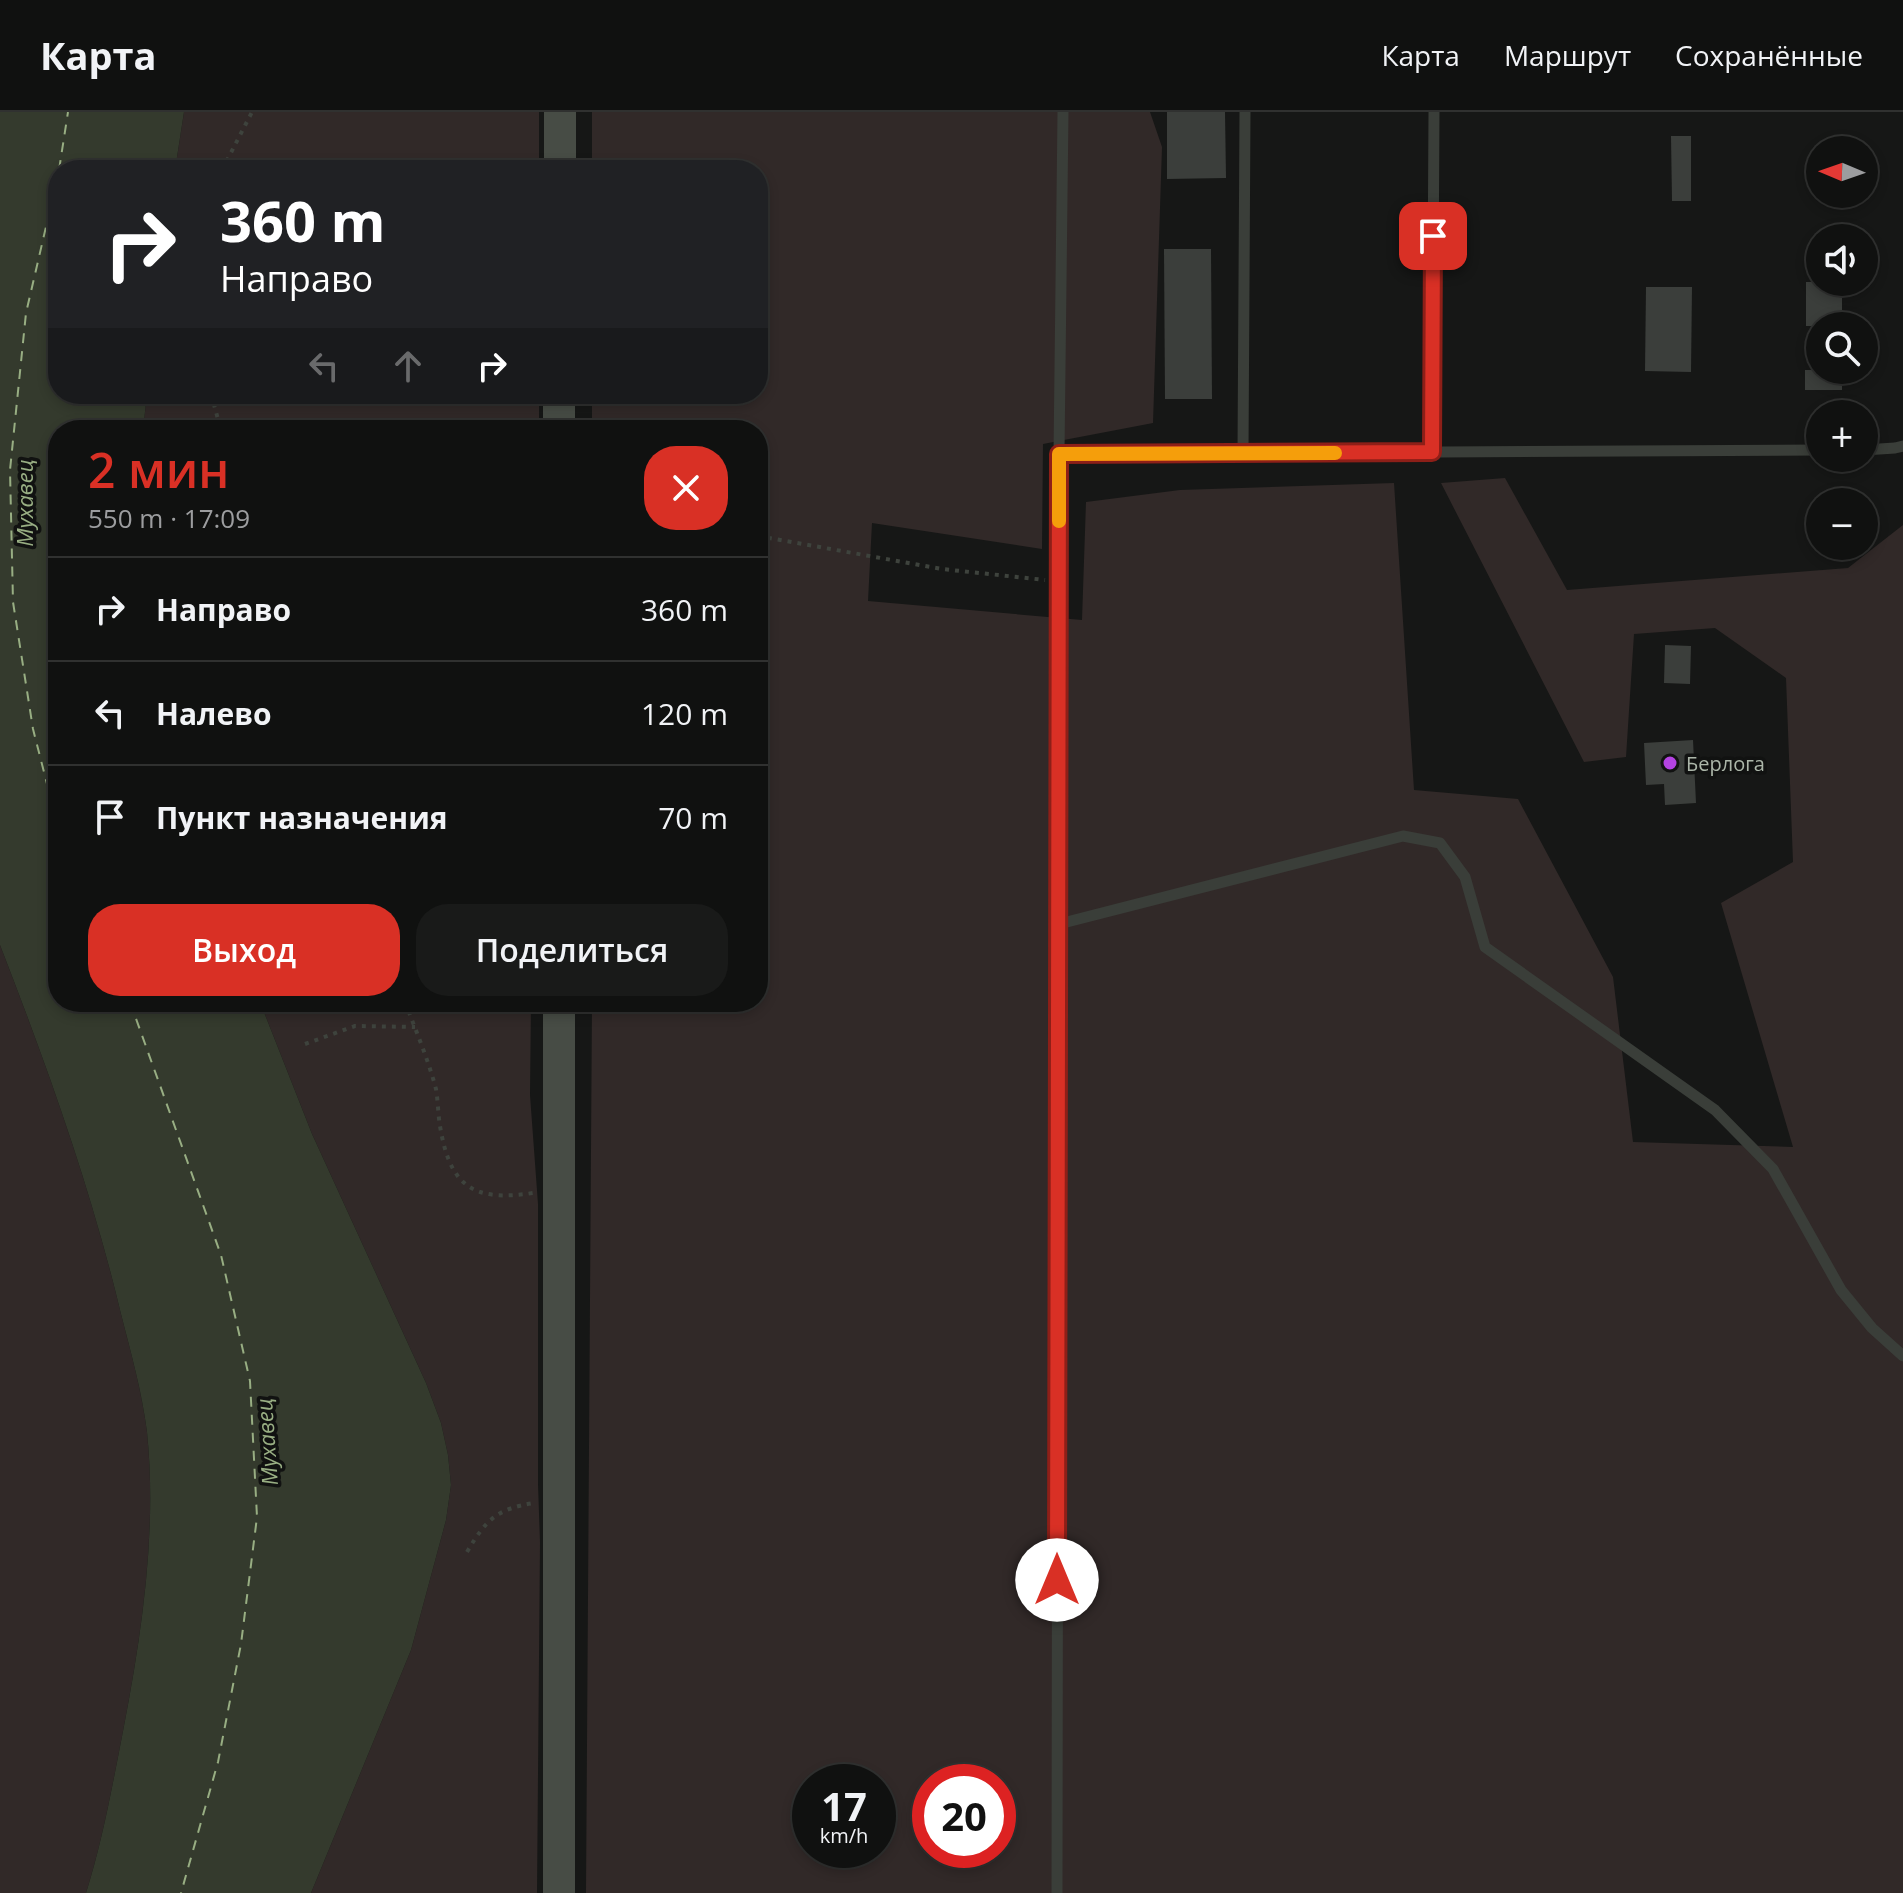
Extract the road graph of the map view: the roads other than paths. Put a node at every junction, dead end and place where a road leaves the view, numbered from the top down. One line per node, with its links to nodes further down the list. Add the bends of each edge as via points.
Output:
1 (560, 112): 5 (street)
2 (1063, 112): 11 (lane)
3 (1245, 112): 10 (lane)
4 (1434, 112): 9 (lane)
5 (560, 160)
6 (1903, 446): 7 (lane)
7 (1878, 449)
8 (1806, 450): 9 (lane)
9 (1432, 452): 10 (lane)
10 (1243, 453): 11 (lane)
11 (1059, 454): 12 (lane)
12 (1059, 924): 14 (lane, via 1403,836 1440,843 1465,877 1485,947 1715,1110 1773,1169 1841,1290); 16 (lane)
13 (559, 1012): 15 (street)
14 (1903, 1356)
15 (559, 1893)
16 (1057, 1893)

